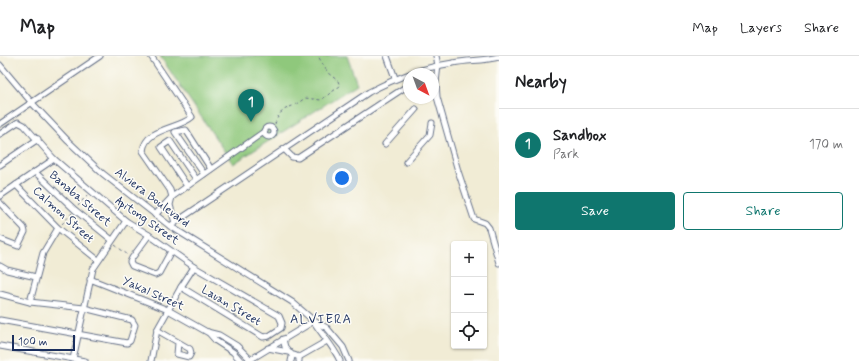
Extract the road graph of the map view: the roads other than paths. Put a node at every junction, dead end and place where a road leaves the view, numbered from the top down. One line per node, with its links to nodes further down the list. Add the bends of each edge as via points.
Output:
1 (100, 56): 10 (street)
2 (151, 56): 31 (street, via 192,117 186,122 166,128 144,145 143,151 170,190)
3 (387, 56): 8 (street)
4 (436, 56): 7 (street)
5 (499, 57): 7 (street, via 485,61)
6 (0, 65): 10 (street, Alviera Boulevard)
7 (438, 65): 8 (street); 43 (street, via 437,97 458,171 474,219 485,223 489,228)
8 (395, 78): 18 (street, via 369,92)
9 (403, 89): 18 (street, via 298,158 292,157)
10 (32, 103): 13 (street); 33 (street, Alviera Boulevard, via 102,173)
11 (416, 109): 17 (street)
12 (432, 123): 22 (street, via 430,135)
13 (0, 124)
14 (273, 130): 24 (street, via 270,127 266,128)
15 (0, 134): 16 (street, Apitong Street, via 18,122 24,124)
16 (38, 139): 21 (street, Apitong Street); 23 (street)
17 (385, 144)
18 (284, 149): 35 (street)
19 (188, 150): 20 (street); 24 (street, via 175,132 186,130); 26 (street)
20 (180, 156): 27 (street); 29 (street, via 170,141 161,147)
21 (54, 159): 25 (street); 34 (street, Apitong Street)
22 (406, 162)
23 (0, 165)
24 (211, 169): 26 (street)
25 (35, 172): 28 (street); 40 (street, Banaba Street, via 74,210)
26 (204, 174): 27 (street)
27 (196, 179): 29 (street)
28 (16, 185): 30 (street); 37 (street, Calmon Street)
29 (187, 186): 31 (street)
30 (0, 196)
31 (172, 197): 33 (street); 35 (street, via 170,205)
32 (0, 203): 39 (street, via 25,232 18,246)
33 (155, 215): 36 (street, Alviera Boulevard)
34 (126, 221): 38 (street, Apitong Street); 40 (street)
35 (175, 223): 36 (street)
36 (170, 226): 55 (street, Alviera Boulevard, via 292,302)
37 (58, 228): 42 (street, Calmon Street); 46 (street, via 43,253)
38 (149, 235): 41 (street, Apitong Street); 41 (street, via 132,258 132,266 155,275 159,273)
39 (0, 239)
40 (112, 240): 42 (street)
41 (171, 251): 45 (street, Apitong Street)
42 (98, 260): 47 (street)
43 (499, 263)
44 (0, 266): 46 (street)
45 (194, 267): 48 (street); 53 (street, Apitong Street)
46 (36, 277): 50 (street)
47 (90, 279): 51 (street); 52 (street, Yakal Street)
48 (181, 286): 52 (street); 53 (street, Lauan Street, via 263,337 281,328)
49 (0, 294): 50 (street)
50 (30, 302): 51 (street)
51 (84, 308): 58 (street); 58 (street, via 132,320 136,325 129,342)
52 (168, 310): 56 (street); 57 (street, Yakal Street)
53 (279, 316)
54 (0, 320): 58 (street)
55 (314, 321): 59 (street); 61 (street); 74 (street, via 327,328 343,347)
56 (157, 330): 62 (street); 71 (street)
57 (207, 332): 60 (street, Yakal Street, via 219,335); 64 (street, Yakal Street)
58 (78, 334): 67 (street)
59 (283, 339): 65 (street); 66 (street)
60 (227, 341): 64 (street); 69 (street, Yakal Street, via 237,346)
61 (327, 341): 68 (street); 73 (street)
62 (178, 343): 62 (street, via 178,355 189,357 190,349)
63 (0, 346): 67 (street)
64 (224, 346): 72 (street, Yakal Street)
65 (268, 348): 66 (street); 69 (street)
66 (291, 356): 68 (street, via 296,355)
67 (73, 359): 70 (street)
68 (299, 359)
69 (249, 360)
70 (85, 361)
71 (151, 361)
72 (241, 361)
73 (340, 361)
74 (349, 361)

